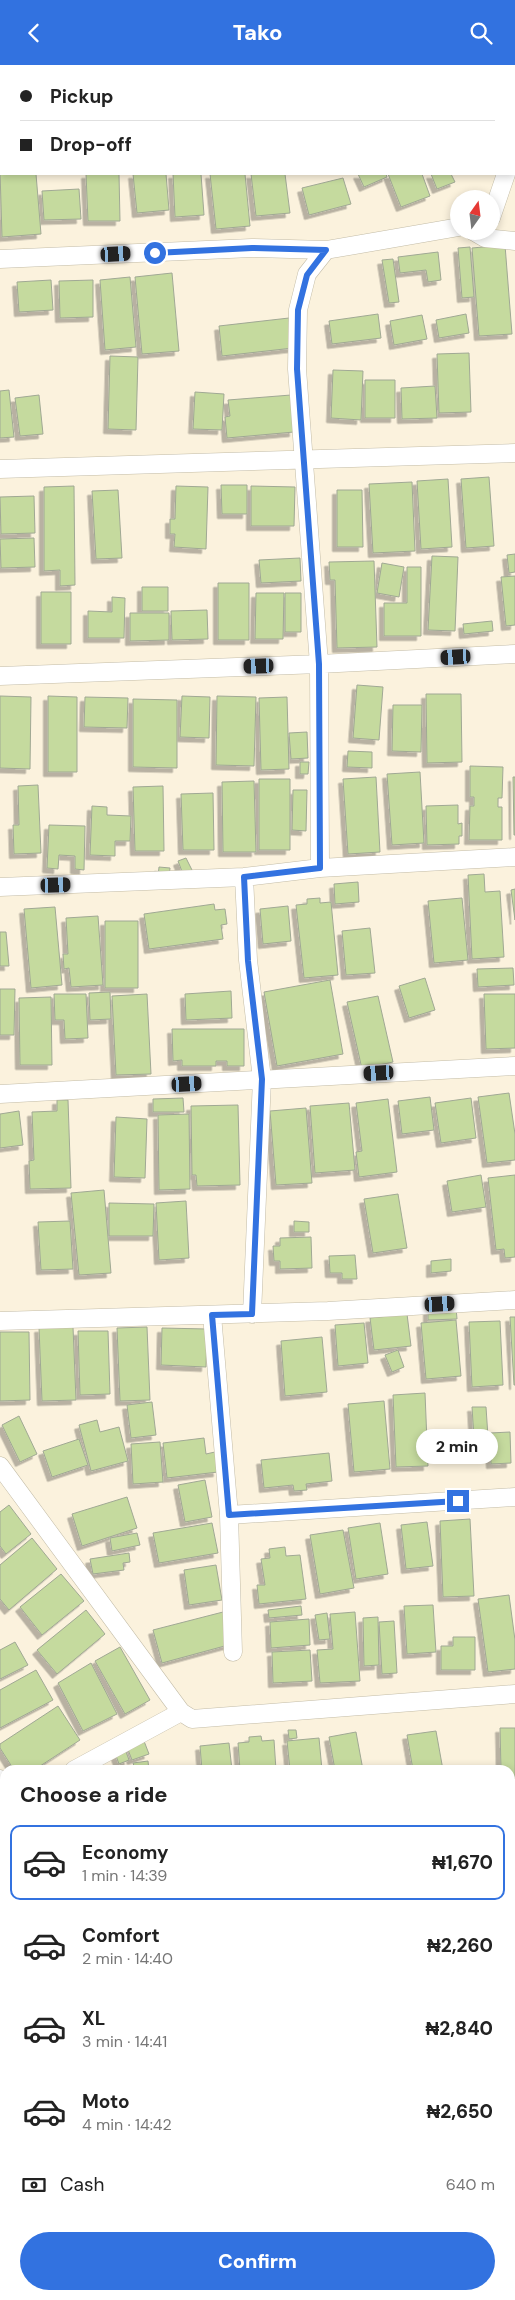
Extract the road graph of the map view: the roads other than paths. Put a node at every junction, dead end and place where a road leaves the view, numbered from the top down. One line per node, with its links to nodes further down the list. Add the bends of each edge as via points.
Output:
1 (506, 175): 2 (street)
2 (500, 192)
3 (450, 229): 6 (street)
4 (500, 238): 5 (street)
5 (515, 241)
6 (326, 250): 7 (street, via 252,248); 9 (street, via 307,275 298,310 297,369)
7 (0, 259)
8 (515, 453): 9 (street)
9 (305, 460): 10 (street); 12 (street)
10 (0, 469)
11 (515, 654): 12 (street)
12 (319, 664): 13 (street); 15 (street)
13 (0, 676)
14 (515, 857): 15 (street)
15 (320, 868): 16 (street)
16 (244, 877): 17 (street); 19 (street, via 248,961)
17 (0, 887)
18 (515, 1066): 19 (street)
19 (262, 1079): 20 (street); 22 (street)
20 (0, 1093)
21 (515, 1300): 22 (street)
22 (252, 1314): 23 (street)
23 (212, 1315): 24 (street); 27 (street)
24 (0, 1321)
25 (0, 1466): 30 (street)
26 (515, 1497): 27 (street)
27 (229, 1515): 28 (street)
28 (233, 1652)
29 (515, 1694): 30 (street, via 192,1719)
30 (181, 1712): 31 (street)
31 (83, 1765)

